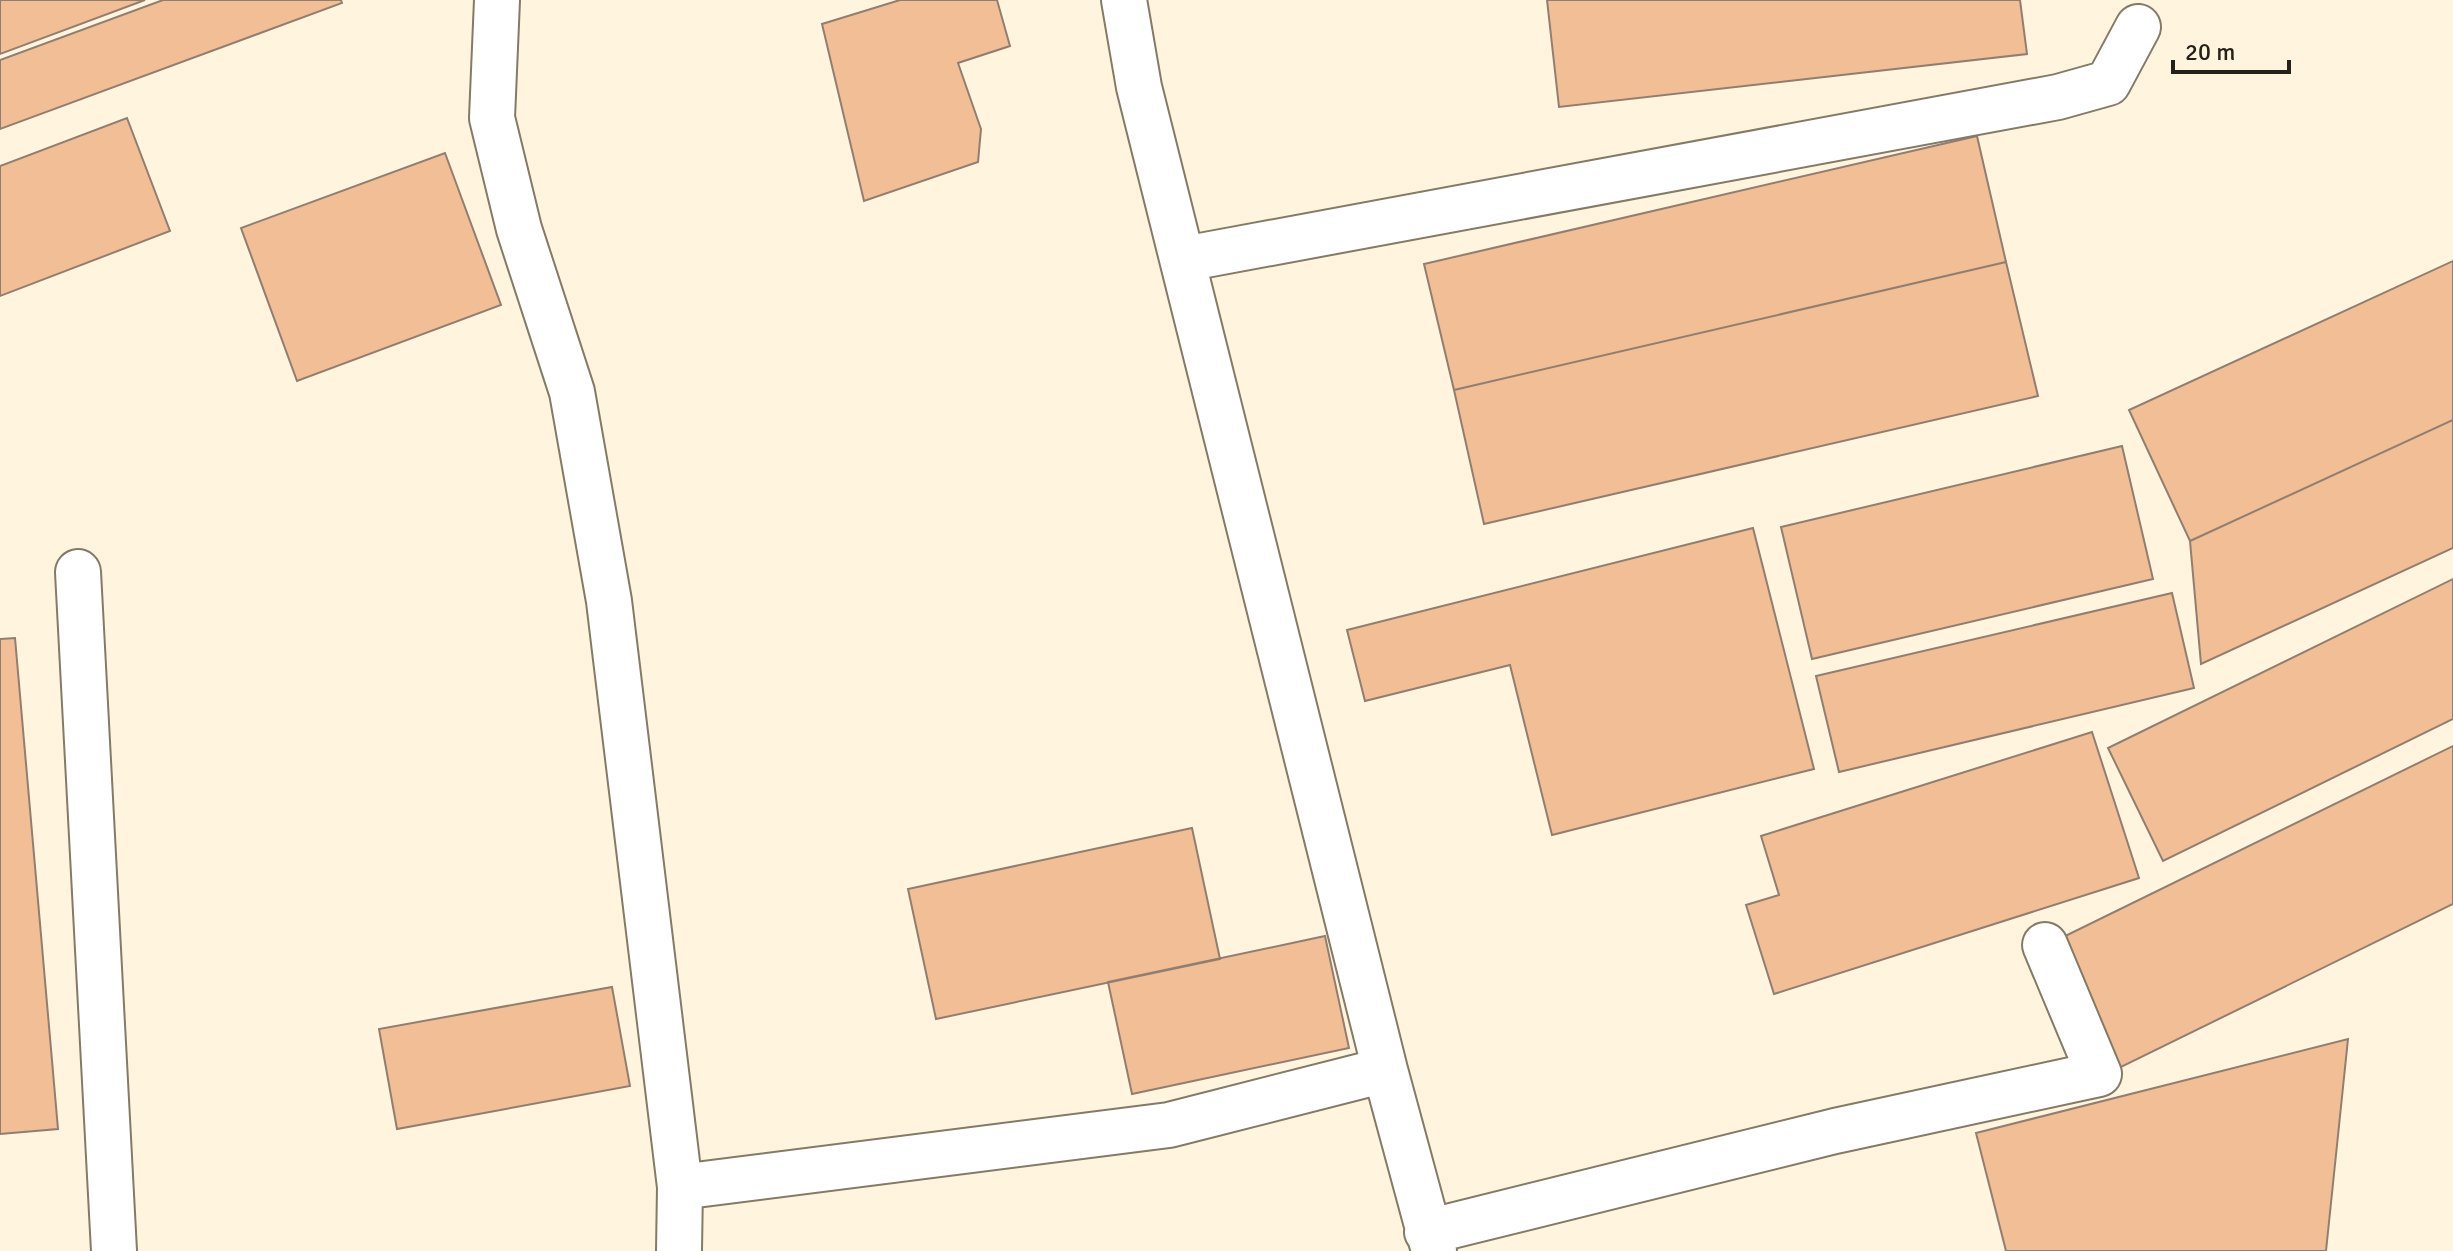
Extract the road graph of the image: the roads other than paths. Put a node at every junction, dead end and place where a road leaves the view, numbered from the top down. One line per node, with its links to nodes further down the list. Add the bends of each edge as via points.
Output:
1 (497, 0): 8 (street, via 492,118 519,229 572,392 591,496 609,601)
2 (1124, 0): 4 (street, via 1139,87)
3 (2138, 27): 4 (street, via 2108,83 2058,97)
4 (1184, 259): 7 (street)
5 (78, 572): 10 (street)
6 (2045, 945): 9 (street, via 2099,1074 1835,1131)
7 (1385, 1070): 8 (street, via 1169,1125); 9 (street)
8 (680, 1187): 11 (street)
9 (1431, 1242)
10 (114, 1251)
11 (679, 1251)

